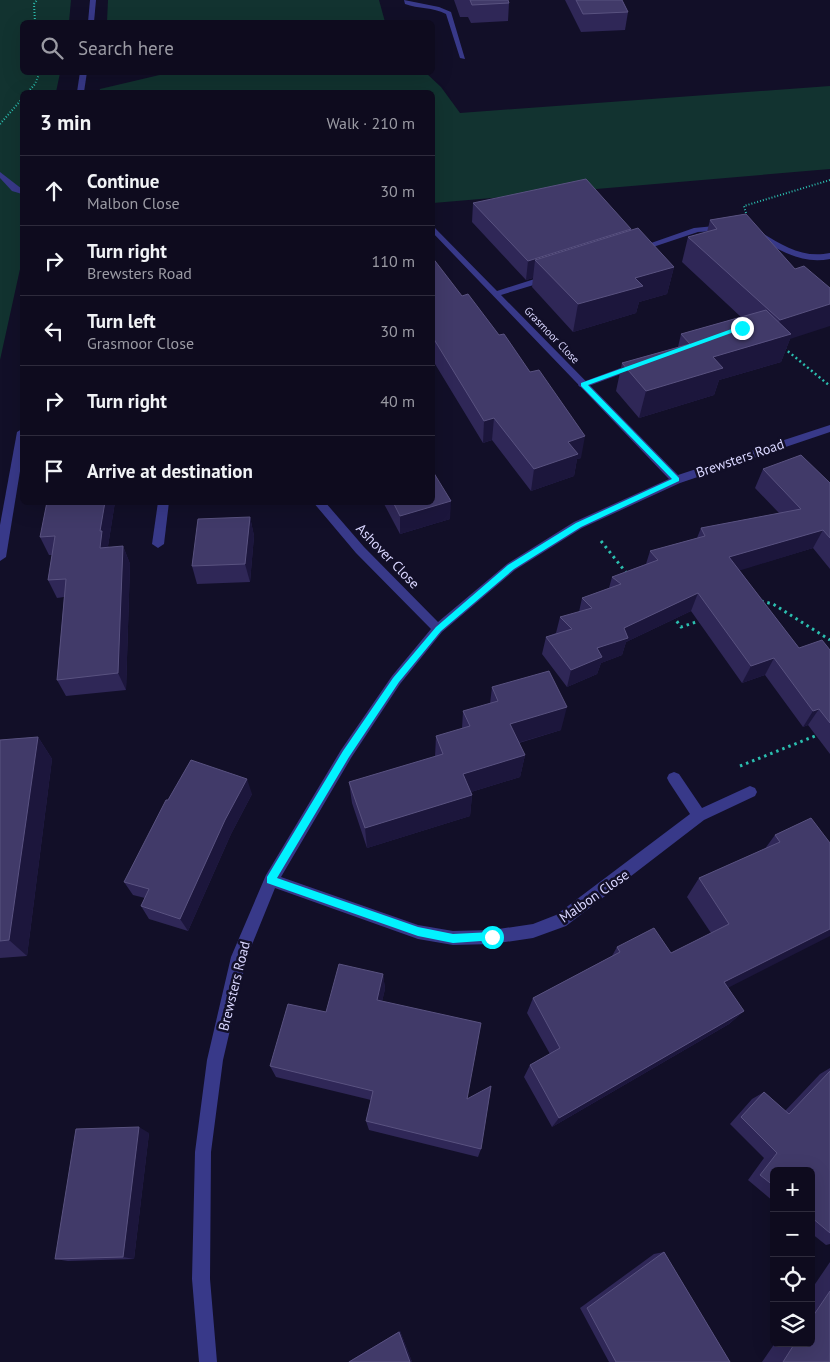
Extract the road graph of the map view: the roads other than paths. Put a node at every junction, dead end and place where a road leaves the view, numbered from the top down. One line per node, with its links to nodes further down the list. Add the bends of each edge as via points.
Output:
1 (94, 0): 3 (street)
2 (408, 0): 4 (street, via 407,3 415,7 436,8 449,13)
3 (91, 20)
4 (463, 58)
5 (83, 75): 6 (street)
6 (80, 90)
7 (0, 174): 8 (street)
8 (20, 191)
9 (731, 228): 12 (street, via 697,230)
10 (741, 229): 13 (street, via 750,230 801,258)
11 (435, 230): 15 (street, Grasmoor Close)
12 (633, 250)
13 (830, 256)
14 (559, 274): 15 (street)
15 (495, 294): 17 (street, Grasmoor Close)
16 (647, 362): 17 (street)
17 (583, 384): 20 (street, Grasmoor Close)
18 (830, 428): 20 (street, Brewsters Road)
19 (20, 443): 24 (street)
20 (676, 480): 25 (street, Brewsters Road, via 586,522 511,567)
21 (164, 505): 23 (street)
22 (321, 505): 25 (street, Ashover Close)
23 (158, 544)
24 (0, 557)
25 (438, 629): 29 (street, Brewsters Road, via 396,680 346,754)
26 (674, 778): 28 (street)
27 (750, 792): 28 (street, Malbon Close)
28 (699, 816): 29 (street, Malbon Close, via 561,921 525,932 492,937 453,938 418,932)
29 (271, 880): 30 (street, Brewsters Road, via 238,957 216,1060 203,1152 201,1278)
30 (208, 1362)

